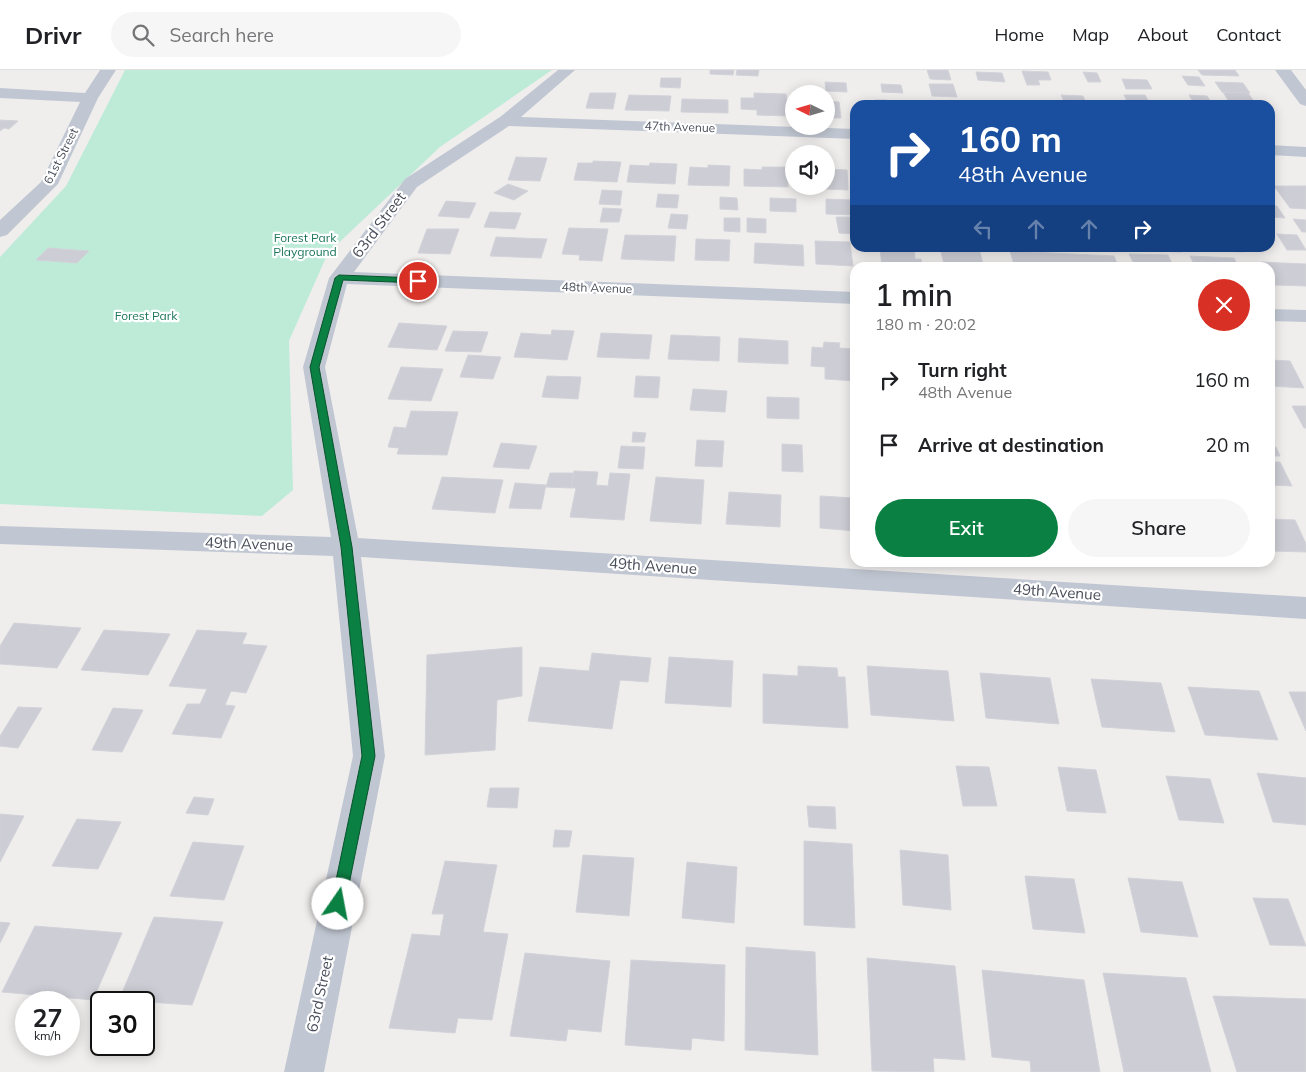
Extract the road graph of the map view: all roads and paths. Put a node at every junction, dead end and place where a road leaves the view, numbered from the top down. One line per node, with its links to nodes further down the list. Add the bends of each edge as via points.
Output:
1 (108, 70): 5 (street, 61st Street)
2 (566, 70): 7 (street, 63rd Street)
3 (1283, 70): 6 (street)
4 (0, 94): 5 (street)
5 (90, 98): 11 (street, 61st Street, via 49,184)
6 (1306, 101)
7 (506, 120): 8 (street, 47th Avenue); 12 (street, 63rd Street, via 411,183)
8 (850, 134)
9 (1275, 150): 10 (street)
10 (1306, 152)
11 (0, 231)
12 (339, 278): 13 (street, 48th Avenue); 17 (street, 63rd Street, via 314,367)
13 (850, 298)
14 (1275, 315): 15 (street)
15 (1306, 316)
16 (0, 535): 17 (street, 49th Avenue)
17 (346, 547): 18 (street, 49th Avenue); 19 (street, 63rd Street, via 369,756)
18 (1306, 608)
19 (304, 1072)

